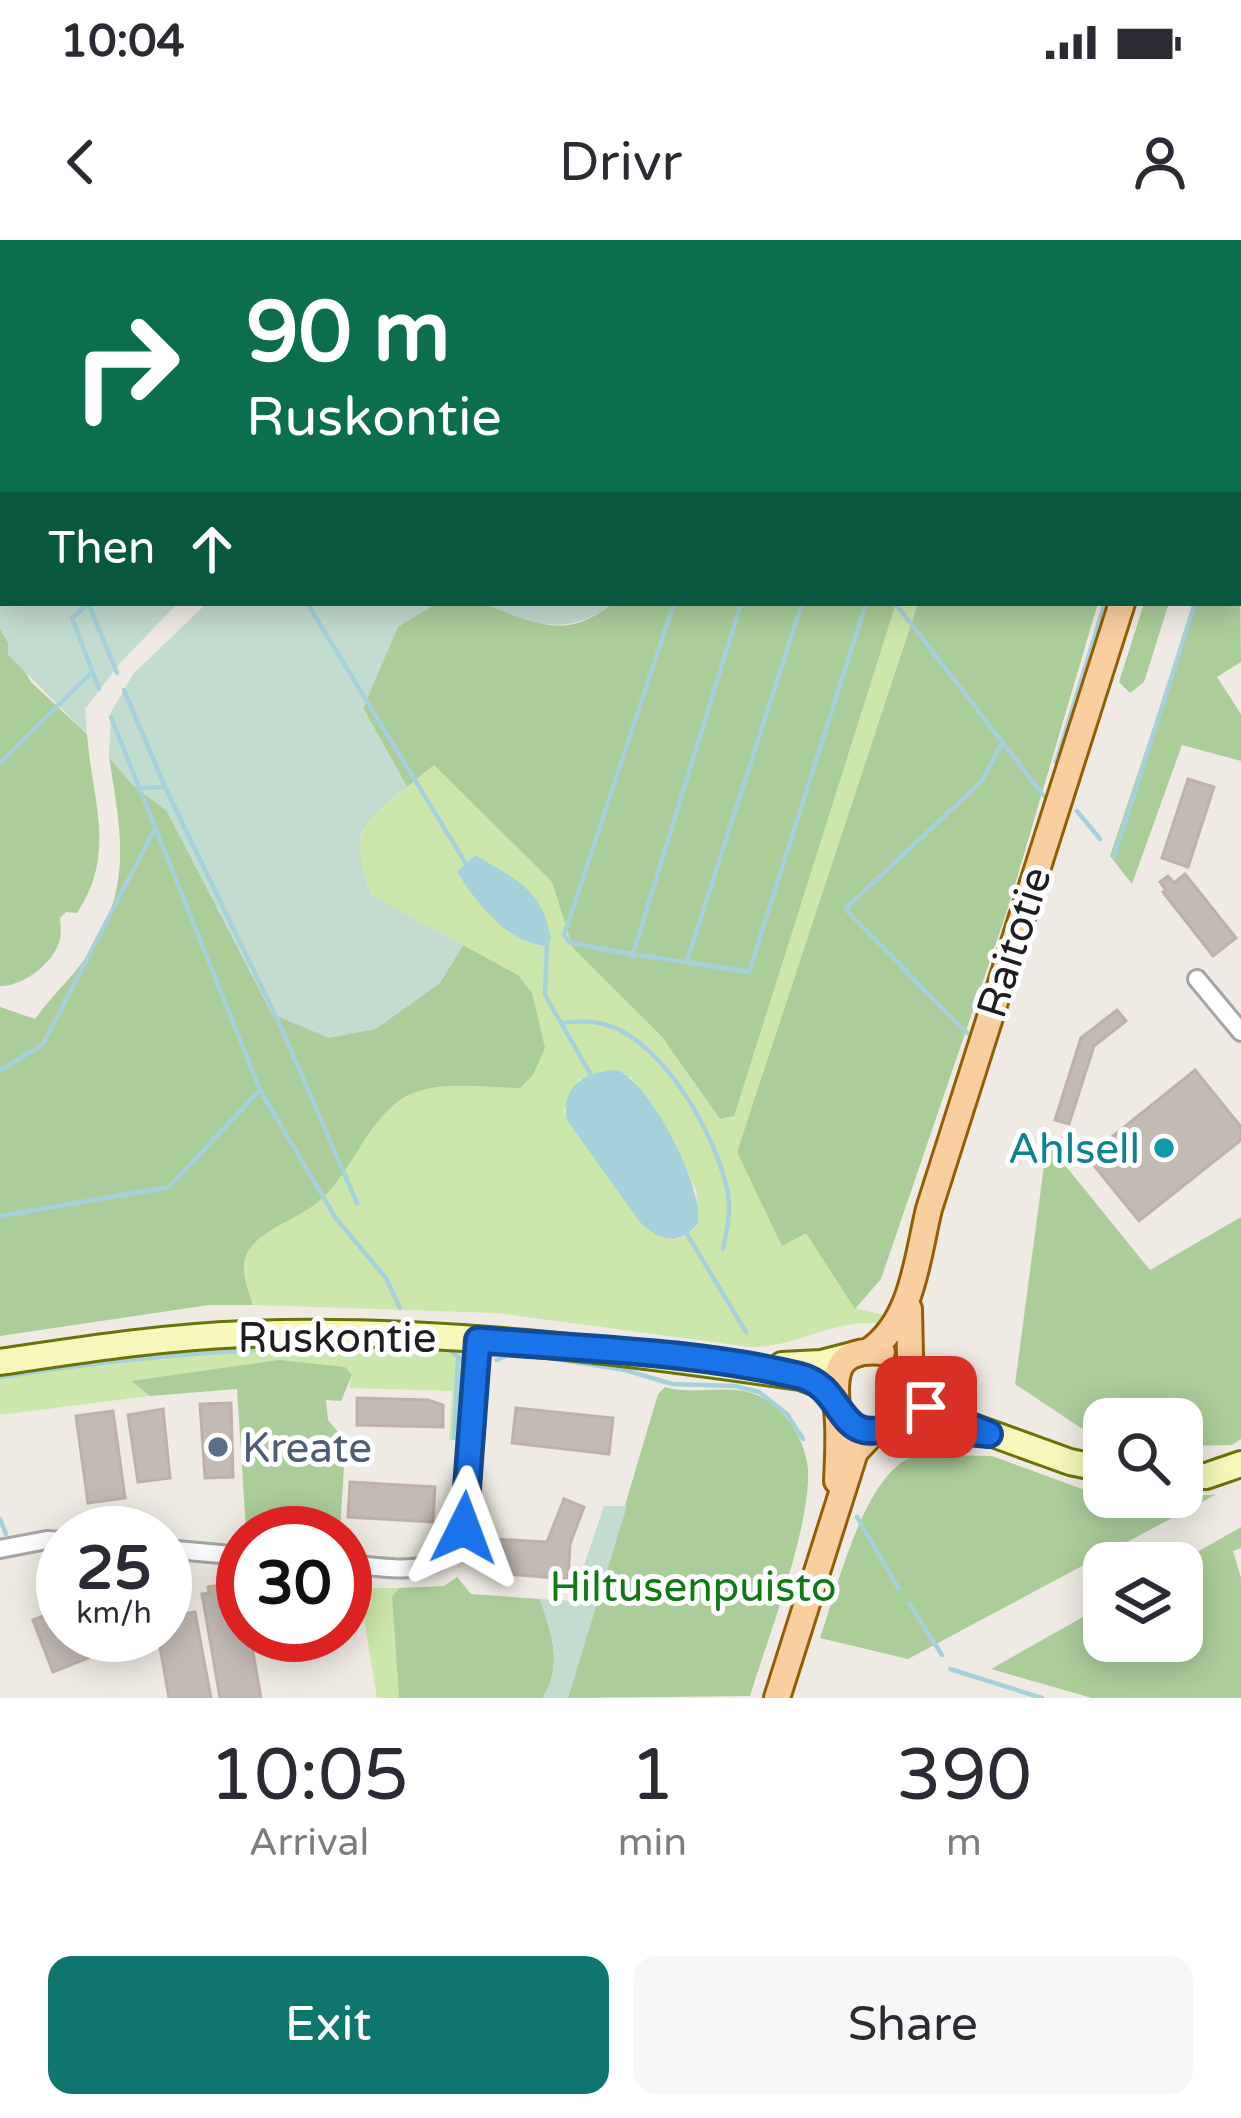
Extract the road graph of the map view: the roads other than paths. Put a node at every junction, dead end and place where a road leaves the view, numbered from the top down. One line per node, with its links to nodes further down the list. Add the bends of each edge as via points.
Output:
1 (1121, 606): 4 (main road, Raitotie)
2 (1197, 979): 3 (street)
3 (1241, 1032)
4 (910, 1283): 6 (main road, Raitotie, via 892,1330); 9 (main road, Raitotie)
5 (478, 1340): 7 (main road, Ruskontie, via 245,1334); 8 (main road, Ruskontie); 19 (street, via 459,1544 436,1565)
6 (862, 1353): 8 (main road, Ruskontie); 9 (main road, via 893,1356); 10 (main road, via 838,1372)
7 (0, 1362)
8 (746, 1368): 10 (main road, Ruskontie, via 800,1376 822,1385)
9 (912, 1383): 11 (main road, via 905,1415); 12 (main road, via 932,1412)
10 (835, 1403): 11 (main road, via 856,1427); 16 (main road)
11 (889, 1427): 12 (main road); 16 (main road, via 855,1452)
12 (989, 1434): 13 (main road)
13 (1083, 1464)
14 (1241, 1465): 15 (main road)
15 (1203, 1477)
16 (835, 1513): 20 (main road)
17 (36, 1542): 18 (street)
18 (0, 1549)
19 (372, 1566)
20 (777, 1698)

